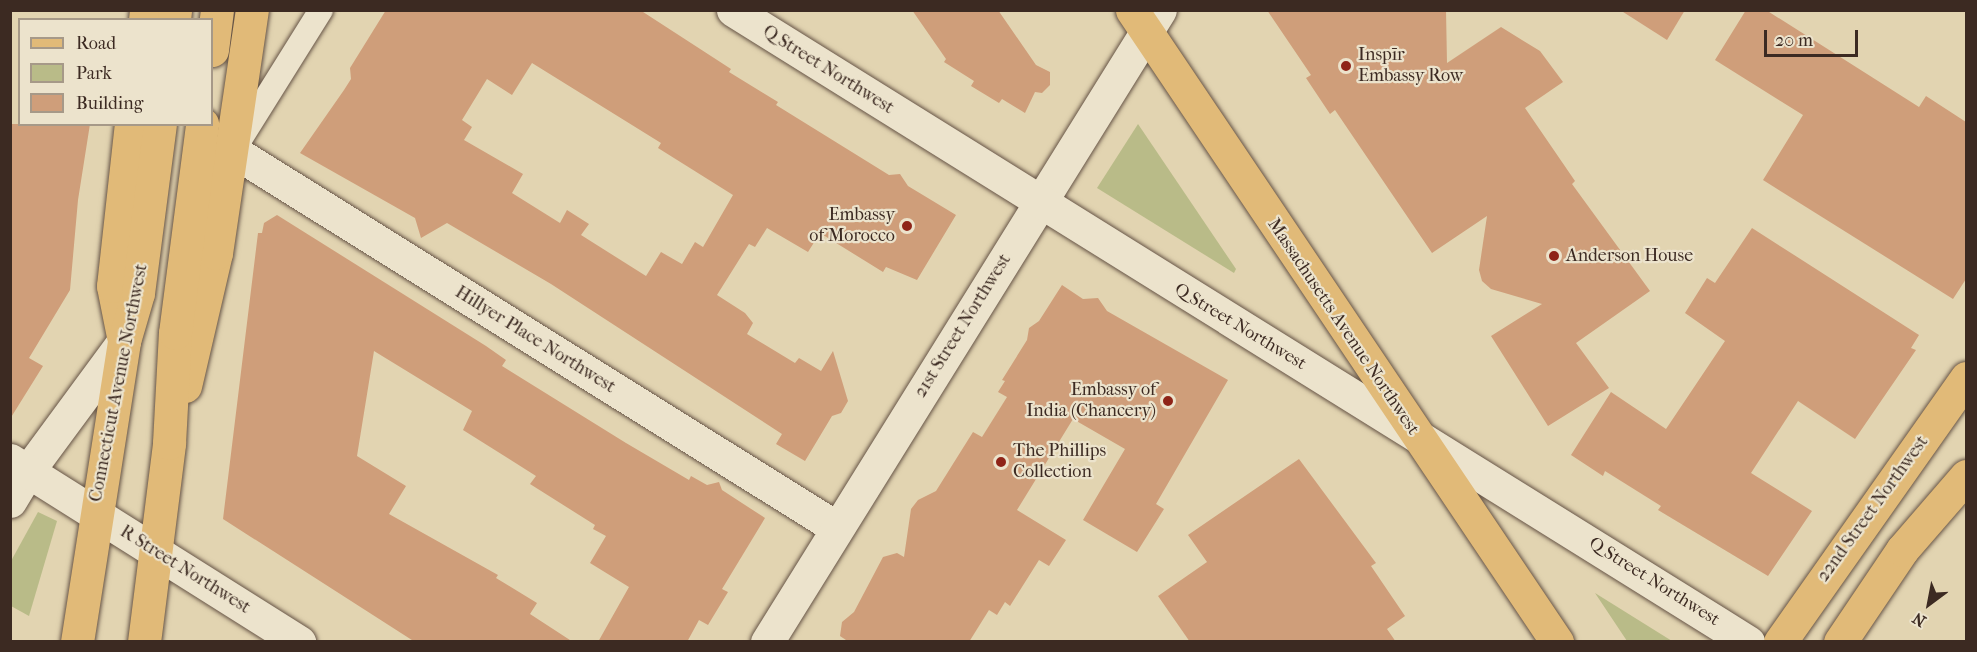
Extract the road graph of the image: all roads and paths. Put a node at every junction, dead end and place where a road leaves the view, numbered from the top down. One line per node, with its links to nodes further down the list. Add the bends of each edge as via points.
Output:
1 (217, 10): 6 (main road)
2 (252, 10): 10 (main road)
3 (321, 10): 10 (street)
4 (733, 10): 11 (street, Q Street Northwest)
5 (1146, 18): 11 (street, 21st Street Northwest); 14 (main road, Massachusetts Avenue Northwest)
6 (213, 42)
7 (131, 126): 12 (main road, via 113,286)
8 (160, 126): 12 (main road, Connecticut Avenue Northwest, via 138,293)
9 (202, 126): 15 (main road, via 175,333)
10 (233, 151): 15 (main road, via 201,332); 21 (street, Hillyer Place Northwest)
11 (1039, 203): 14 (street, Q Street Northwest); 21 (street, 21st Street Northwest)
12 (124, 341): 17 (street); 20 (main road, Connecticut Avenue Northwest)
13 (1966, 378): 16 (main road, 22nd Street Northwest)
14 (1413, 432): 27 (main road, Massachusetts Avenue Northwest); 28 (street, Q Street Northwest)
15 (169, 443): 22 (main road)
16 (1908, 462): 18 (main road); 29 (main road, 22nd Street Northwest)
17 (19, 466): 19 (street); 20 (street, R Street Northwest)
18 (1958, 485): 30 (main road, via 1902,550)
19 (10, 501)
20 (94, 513): 22 (street, R Street Northwest); 23 (main road, Connecticut Avenue Northwest)
21 (837, 528): 26 (street, 21st Street Northwest)
22 (155, 551): 24 (main road); 25 (street, R Street Northwest)
23 (77, 642)
24 (144, 642)
25 (299, 642)
26 (767, 642)
27 (1557, 642)
28 (1748, 642)
29 (1780, 642)
30 (1840, 642)

